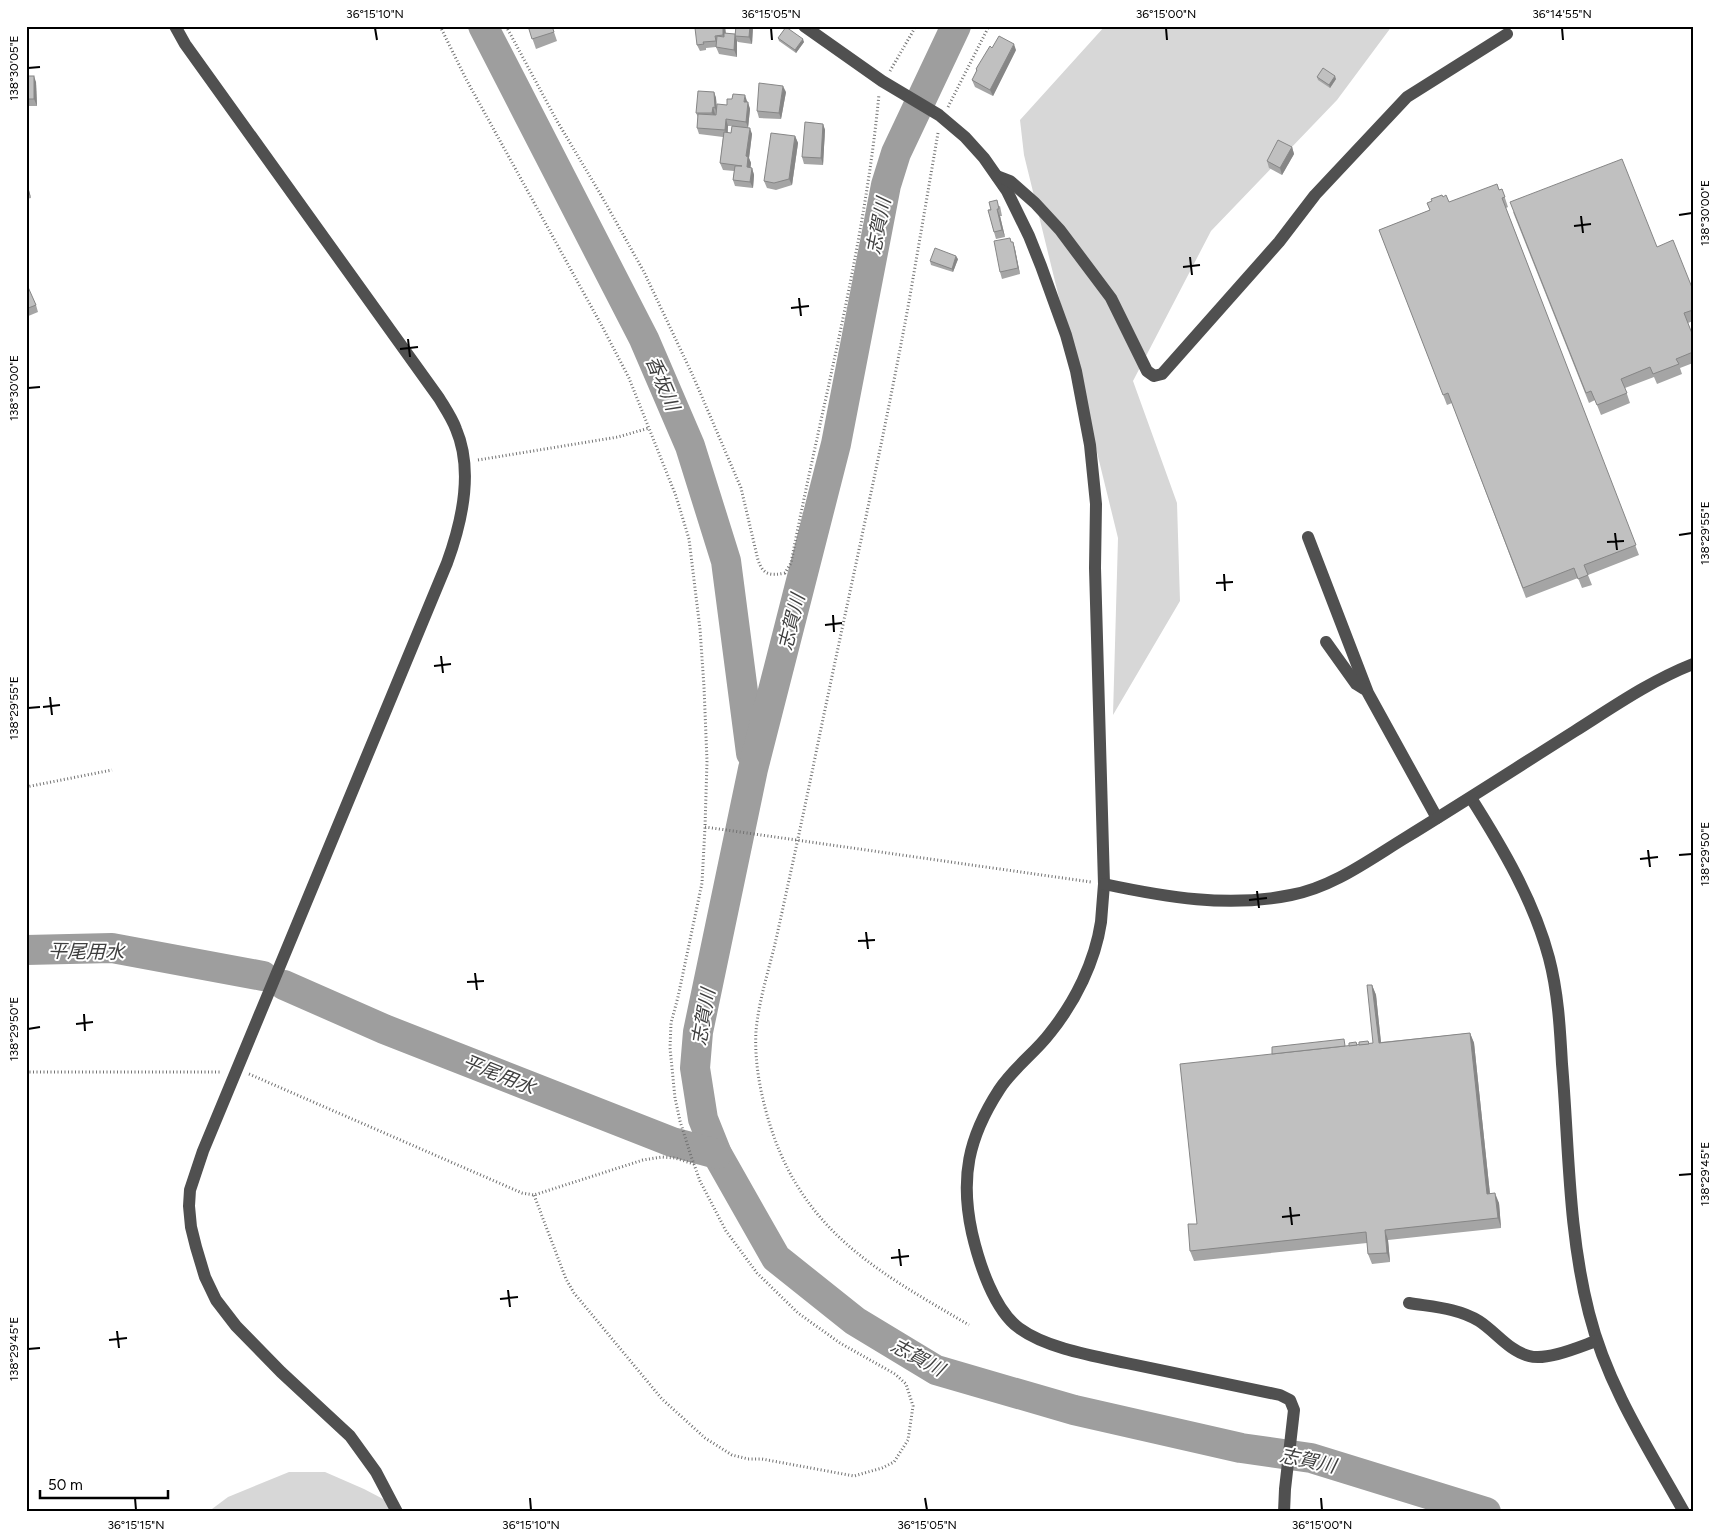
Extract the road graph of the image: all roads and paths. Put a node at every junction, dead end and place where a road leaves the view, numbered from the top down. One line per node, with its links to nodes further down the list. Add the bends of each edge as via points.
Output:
1 (175, 26): 12 (street, via 439,398 457,431)
2 (440, 26): 11 (path, via 603,328)
3 (506, 26): 8 (path, via 652,289 741,488 758,560 761,569 768,574 785,573 791,563 855,260 879,93)
4 (804, 26): 8 (street)
5 (916, 26): 8 (path)
6 (989, 26): 9 (path)
7 (1507, 34): 10 (street, via 1407,97 1315,195 1280,242 1162,374 1154,376 1147,371 1111,298 1060,230 1036,203 1010,181)
8 (886, 83): 9 (street)
9 (941, 117): 10 (street, via 965,137); 22 (path, via 907,310)
10 (996, 175): 23 (street, via 1032,244 1066,335 1090,445 1096,504)
11 (649, 428): 12 (path); 21 (path, via 689,539 704,687)
12 (464, 462): 25 (street, via 460,518 447,563)
13 (1308, 537): 16 (street)
14 (1326, 642): 16 (street, via 1356,684)
15 (1693, 664): 19 (street, via 1652,683)
16 (1368, 692): 20 (street)
17 (112, 770): 18 (path)
18 (26, 787)
19 (1471, 798): 20 (street); 30 (street, via 1507,858 1541,932 1549,959 1559,1016 1571,1215)
20 (1437, 818): 23 (street, via 1349,872 1292,895 1239,901 1204,900 1150,894)
21 (705, 827): 22 (path); 26 (path, via 702,883 671,1023 670,1048 678,1113)
22 (798, 840): 23 (path); 29 (path, via 760,1003 756,1034 762,1096 773,1134 796,1183 826,1225 872,1266)
23 (1104, 884): 32 (street, via 1101,924 1082,984 1051,1033 1000,1088 971,1149 966,1177 967,1205 976,1250 988,1282 1008,1318 1031,1335 1077,1352 1280,1395 1292,1403)
24 (26, 1072): 25 (path)
25 (236, 1072): 27 (path, via 251,1075 522,1193); 31 (street, via 190,1190 191,1227 205,1277 216,1300 236,1326 350,1436 376,1472)
26 (694, 1164): 27 (path, via 675,1158 643,1160); 27 (path, via 726,1231 757,1273 798,1313 906,1384 913,1406 908,1440 894,1462 854,1476 732,1455 705,1438 662,1399 574,1293)
27 (534, 1195)
28 (1409, 1303): 30 (street, via 1465,1314 1530,1357 1549,1356)
29 (969, 1325)
30 (1596, 1341): 33 (street, via 1622,1400)
31 (397, 1512)
32 (1284, 1512)
33 (1684, 1512)

